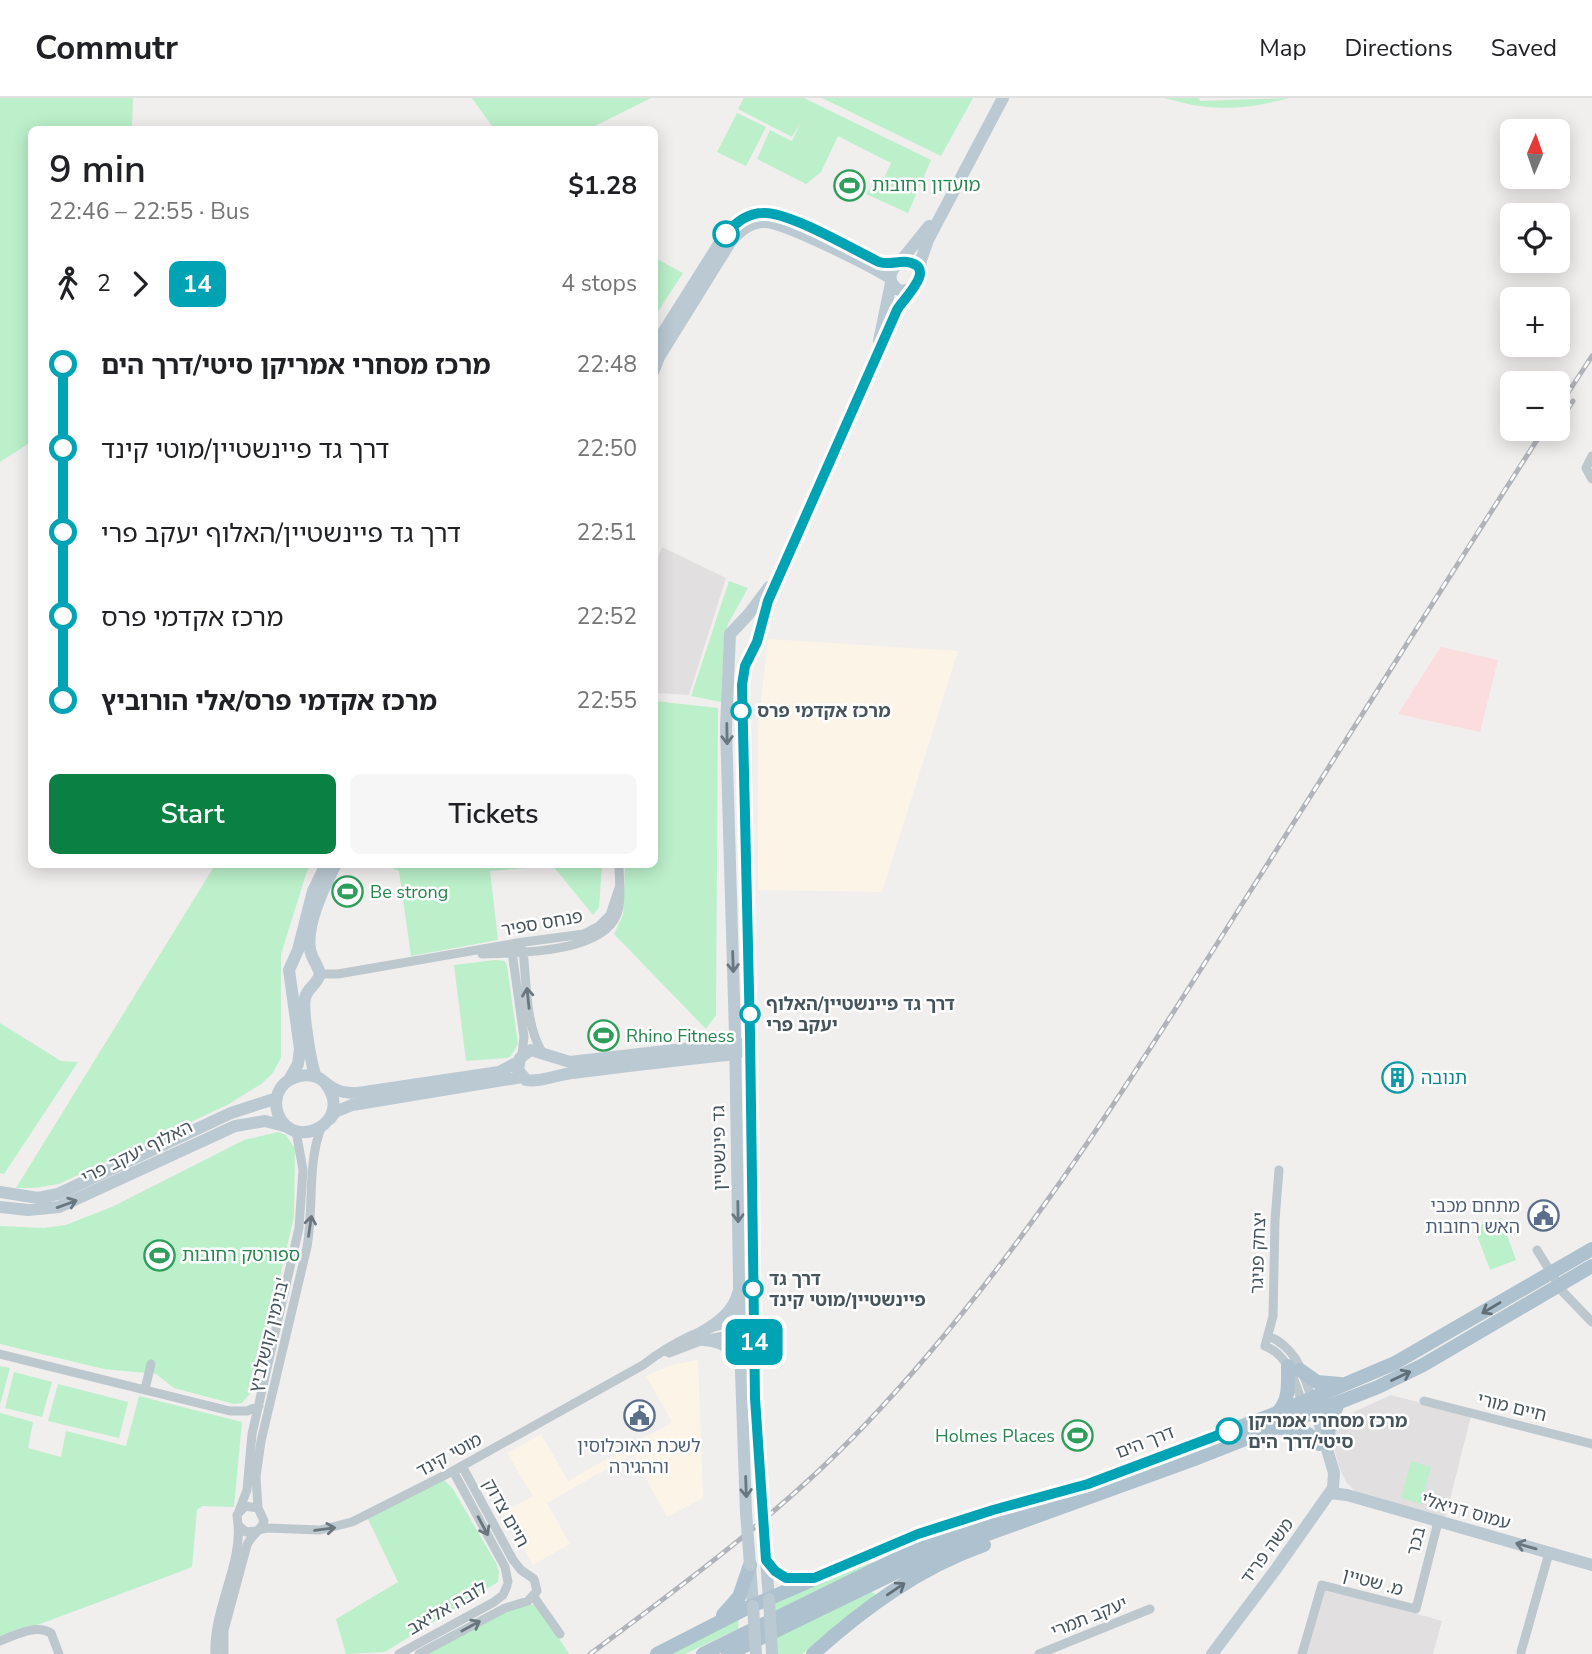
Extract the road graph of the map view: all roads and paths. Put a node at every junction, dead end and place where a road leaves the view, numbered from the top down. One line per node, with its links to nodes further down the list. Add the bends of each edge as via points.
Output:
1 (1003, 98): 2 (street)
2 (951, 194): 3 (street); 4 (street, via 926,246)
3 (899, 263): 4 (street, via 914,264); 5 (street, via 891,270); 7 (street, via 879,262 783,215 755,214 724,236)
4 (920, 276): 6 (street)
5 (890, 280): 6 (street, via 901,291); 8 (street, גד פינשטיין); 9 (street, via 780,224 757,222 731,241)
6 (914, 289): 8 (street, גד פינשטיין, via 900,303)
7 (658, 341)
8 (876, 357): 12 (street, גד פינשטיין)
9 (658, 360)
10 (1592, 456): 11 (street, via 1586,468)
11 (1592, 479)
12 (787, 560): 13 (street, גד פינשטיין); 15 (street, גד פינשטיין)
13 (734, 628): 14 (street); 15 (street, via 751,626)
14 (730, 642): 15 (street, via 740,651); 24 (street, גד פינשטיין, one-way to 24, via 726,727)
15 (755, 642): 25 (street, גד פינשטיין, via 743,675 741,711)
16 (324, 868): 20 (street)
17 (334, 868): 21 (street, via 312,926 309,945)
18 (619, 868): 19 (street, פנחס ספיר, via 616,916 596,938)
19 (517, 949): 21 (street, פנחס ספיר, via 453,954 338,974); 28 (street, one-way to 19, via 531,1023); 29 (street, via 524,1037)
20 (293, 963): 21 (street, via 302,958); 22 (street)
21 (317, 968): 23 (street, via 317,982)
22 (292, 983): 23 (street); 33 (street, via 300,1049)
23 (311, 987): 34 (street, via 304,1006)
24 (734, 1008): 26 (street, גד פינשטיין); 27 (street, via 727,1035)
25 (751, 1046): 26 (street); 48 (street, גד פינשטיין)
26 (736, 1049): 27 (street); 30 (street, גד פינשטיין)
27 (708, 1052): 28 (street, via 569,1062); 30 (street); 32 (street)
28 (544, 1054): 29 (street, via 531,1050); 32 (street, via 549,1064)
29 (520, 1058): 31 (street); 34 (street, via 499,1072 358,1093 337,1090)
30 (736, 1071): 46 (street, גד פינשטיין, one-way to 46)
31 (522, 1077): 32 (street, via 531,1082); 36 (street, via 352,1105 335,1112)
32 (544, 1077)
33 (289, 1080): 34 (street, via 302,1075); 35 (street)
34 (321, 1080): 36 (street, via 334,1101)
35 (277, 1098): 37 (street, via 279,1118); 39 (street, האלוף יעקב פרי, via 231,1113 58,1194 38,1198)
36 (325, 1124): 37 (street, via 309,1132); 74 (street, בנימין קושלביץ', one-way to 36, via 261,1441 307,1247 315,1144)
37 (292, 1129): 40 (street, האלוף יעקב פרי, one-way to 37, via 59,1207 235,1126 265,1121); 60 (street, בנימין קושלביץ', via 303,1170 299,1228)
38 (1279, 1170): 51 (street, יצחק פניגר)
39 (0, 1192)
40 (0, 1207)
41 (1592, 1249): 44 (main road, דרך הים)
42 (1537, 1250): 44 (street)
43 (1592, 1266): 45 (main road, דרך הים)
44 (1550, 1273): 45 (street); 56 (main road, דרך הים, one-way to 56, via 1415,1353)
45 (1558, 1286): 47 (street); 59 (main road, דרך הים, one-way to 45, via 1423,1365)
46 (739, 1289): 49 (street, גד פינשטיין); 50 (street, via 727,1313)
47 (1592, 1322)
48 (754, 1327): 49 (street, מוטי קינד); 80 (street, גד פינשטיין, bridge)
49 (740, 1328): 50 (street, מוטי קינד); 55 (street, גד פינשטיין)
50 (702, 1336): 55 (street, via 726,1346); 70 (street, מוטי קינד, via 668,1348)
51 (1269, 1336): 54 (street, יצחק פניגר, via 1287,1346); 54 (street, יצחק פניגר, via 1265,1346)
52 (0, 1354): 57 (street)
53 (151, 1364): 57 (street)
54 (1294, 1368): 56 (main road, via 1323,1384); 61 (street, יצחק פניגר); 63 (main road, via 1287,1397)
55 (741, 1370): 81 (street, גד פינשטיין, one-way to 81, bridge)
56 (1345, 1384): 61 (main road, דרך הים)
57 (145, 1389): 62 (street)
58 (1424, 1401): 67 (street, חיים מורי)
59 (1338, 1403): 61 (main road, דרך הים); 66 (main road)
60 (259, 1406): 62 (street); 65 (street, בנימין קושלביץ')
61 (1309, 1406): 63 (main road, דרך הים); 64 (main road, דרך הים); 66 (street, משה פריד)
62 (230, 1411): 65 (street, via 248,1423)
63 (1277, 1413): 71 (main road, דרך הים)
64 (1272, 1429): 66 (main road, via 1296,1428); 68 (main road, דרך הים)
65 (252, 1434): 75 (street, בנימין קושלביץ', via 247,1490)
66 (1323, 1444): 69 (street, משה פריד)
67 (1592, 1444)
68 (1192, 1460): 103 (main road, דרך הים, via 932,1554); 106 (main road, one-way to 68, via 876,1602 944,1561 1096,1504)
69 (1332, 1468): 72 (street, משה פריד); 73 (street)
70 (458, 1469): 78 (street, מוטי קינד, one-way to 70, via 337,1528); 83 (street, חיים צדוק); 85 (street, חיים צדוק, one-way to 85, via 506,1569)
71 (1088, 1484): 84 (main road, via 930,1530); 102 (main road, דרך הים, via 929,1543)
72 (1330, 1493): 73 (street, עמוס דניאלי); 108 (street, משה פריד)
73 (1347, 1495): 76 (street, עמוס דניאלי)
74 (258, 1508): 75 (street); 78 (street, via 264,1519)
75 (239, 1511): 77 (street)
76 (1437, 1521): 79 (street, עמוס דניאלי, one-way to 76); 91 (street, בכר)
77 (238, 1525): 78 (street, via 244,1532); 97 (street, via 238,1542 216,1626)
78 (257, 1531): 98 (street, via 247,1545 225,1627)
79 (1549, 1553): 82 (street, עמוס דניאלי); 95 (street)
80 (766, 1560): 84 (main road, via 786,1578); 87 (street, גד פינשטיין)
81 (750, 1564): 89 (street, גד פינשטיין); 92 (main road, via 739,1597)
82 (1592, 1565)
83 (525, 1573): 85 (street, via 514,1575); 86 (street, via 536,1584)
84 (814, 1578): 87 (main road)
85 (508, 1584): 88 (street, via 512,1598); 99 (street, לובה אליאב, via 494,1602)
86 (534, 1597): 88 (street); 93 (street)
87 (769, 1599): 89 (main road, bridge); 105 (street, גד פינשטיין, bridge)
88 (524, 1602): 100 (street, לובה אליאב, one-way to 88, via 507,1606)
89 (753, 1606): 92 (main road); 104 (street, גד פינשטיין, bridge)
90 (1150, 1609): 107 (street, יעקב תמרי)
91 (1416, 1609): 109 (street, מ. שטיין, via 1322,1584)
92 (711, 1625): 101 (main road)
93 (560, 1634)
94 (0, 1641): 96 (street, via 38,1628 51,1633)
95 (1521, 1653)
96 (59, 1654)
97 (215, 1654)
98 (224, 1654)
99 (399, 1654)
100 (419, 1654)
101 (657, 1654)
102 (703, 1654)
103 (728, 1654)
104 (756, 1654)
105 (772, 1654)
106 (813, 1654)
107 (1039, 1654)
108 (1212, 1654)
109 (1302, 1654)

